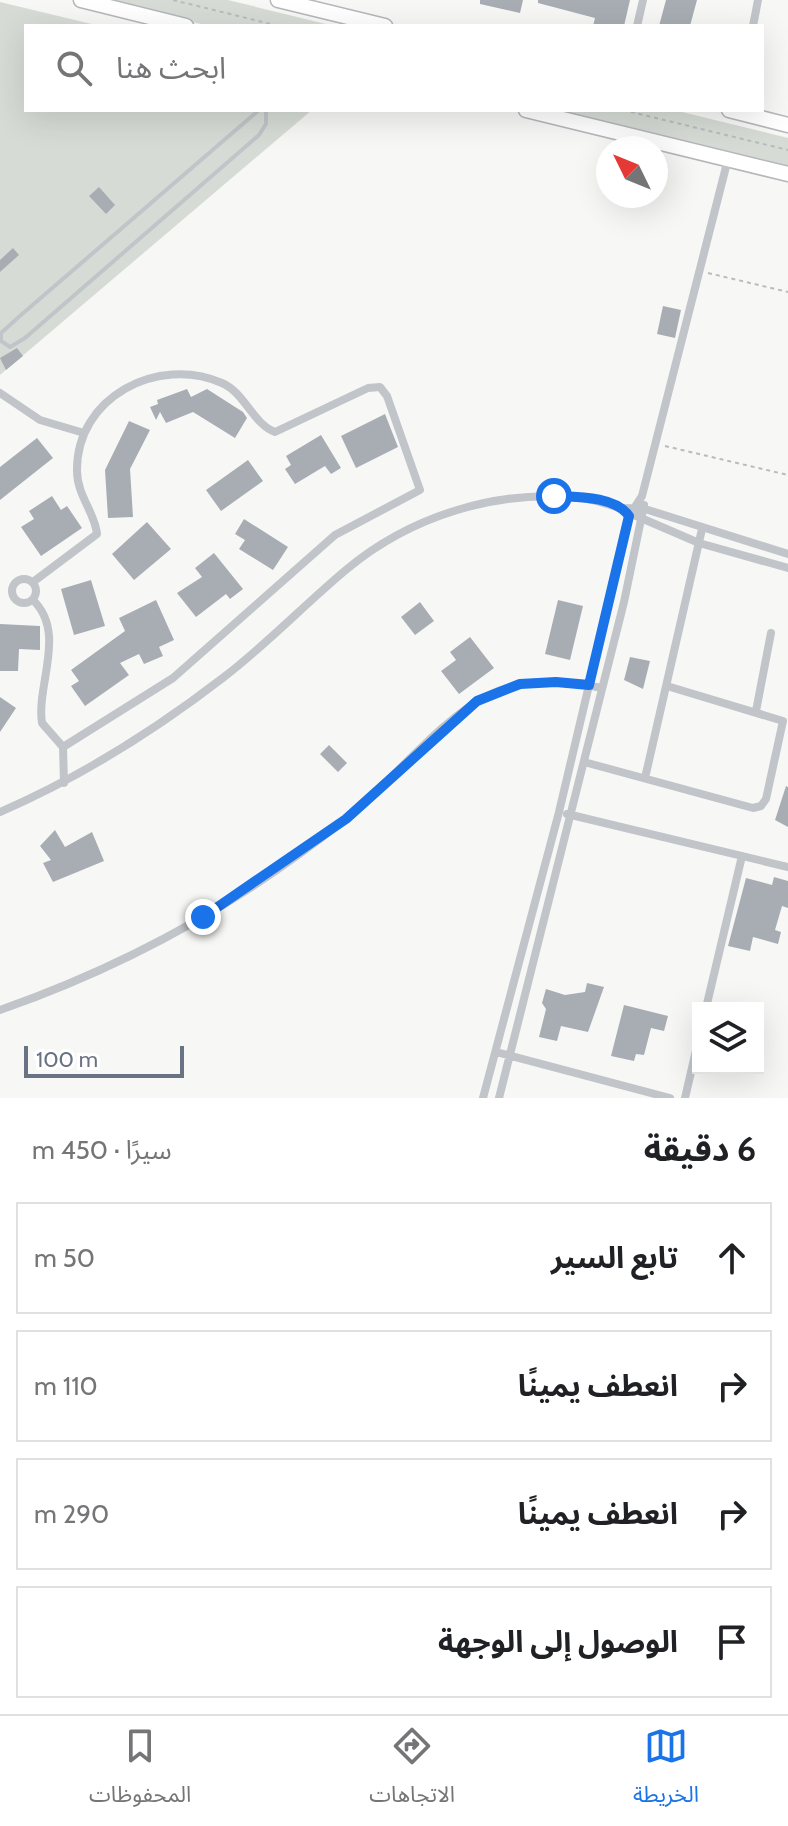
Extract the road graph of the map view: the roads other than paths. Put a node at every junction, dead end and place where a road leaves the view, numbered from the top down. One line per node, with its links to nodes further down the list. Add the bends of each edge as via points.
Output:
1 (81, 0): 5 (main road)
2 (278, 0): 6 (main road)
3 (643, 0): 7 (street)
4 (758, 0): 8 (street)
5 (178, 24)
6 (377, 24)
7 (637, 24)
8 (753, 24)
9 (257, 112): 16 (lane)
10 (266, 112): 16 (lane, via 259,135 25,338 10,347 1,341)
11 (534, 112): 14 (main road)
12 (739, 112): 13 (main road)
13 (788, 125)
14 (728, 159): 15 (main road); 19 (street)
15 (788, 174)
16 (0, 332)
17 (0, 393): 18 (street, via 40,420)
18 (84, 433): 27 (street, via 78,483 97,534); 34 (street, via 119,391 167,374 193,374 225,384 275,432 380,387 420,490 335,535 173,678)
19 (642, 496): 20 (street); 21 (street)
20 (645, 509): 21 (street); 22 (street); 23 (street)
21 (628, 510): 22 (street); 30 (street); 37 (street, via 577,497 528,497 463,507 399,533 348,568 226,676)
22 (642, 521): 24 (street); 32 (street)
23 (702, 529): 24 (street); 25 (street)
24 (699, 543): 26 (street); 31 (street)
25 (788, 554)
26 (788, 568)
27 (33, 582): 28 (street); 28 (street, via 20,579 11,588 15,601)
28 (33, 600): 34 (street, via 41,608 49,658 42,723)
29 (771, 633): 33 (street)
30 (589, 685): 32 (street); 39 (street); 44 (street, via 520,684 477,701 346,819 203,917 142,952)
31 (667, 686): 33 (street); 36 (street)
32 (602, 688): 35 (street)
33 (756, 711): 36 (street, via 780,718 784,726 761,806)
34 (63, 747): 37 (street)
35 (584, 762): 36 (street); 40 (street)
36 (645, 778)
37 (64, 783): 38 (street)
38 (0, 812)
39 (559, 812): 40 (street); 45 (street)
40 (571, 814): 41 (street); 46 (street)
41 (742, 856): 42 (street); 43 (street)
42 (788, 867)
43 (707, 1002)
44 (0, 1010)
45 (496, 1052): 46 (street); 48 (street)
46 (510, 1055): 49 (street); 50 (street)
47 (692, 1068): 51 (street)
48 (483, 1098)
49 (499, 1098)
50 (670, 1098)
51 (685, 1098)

